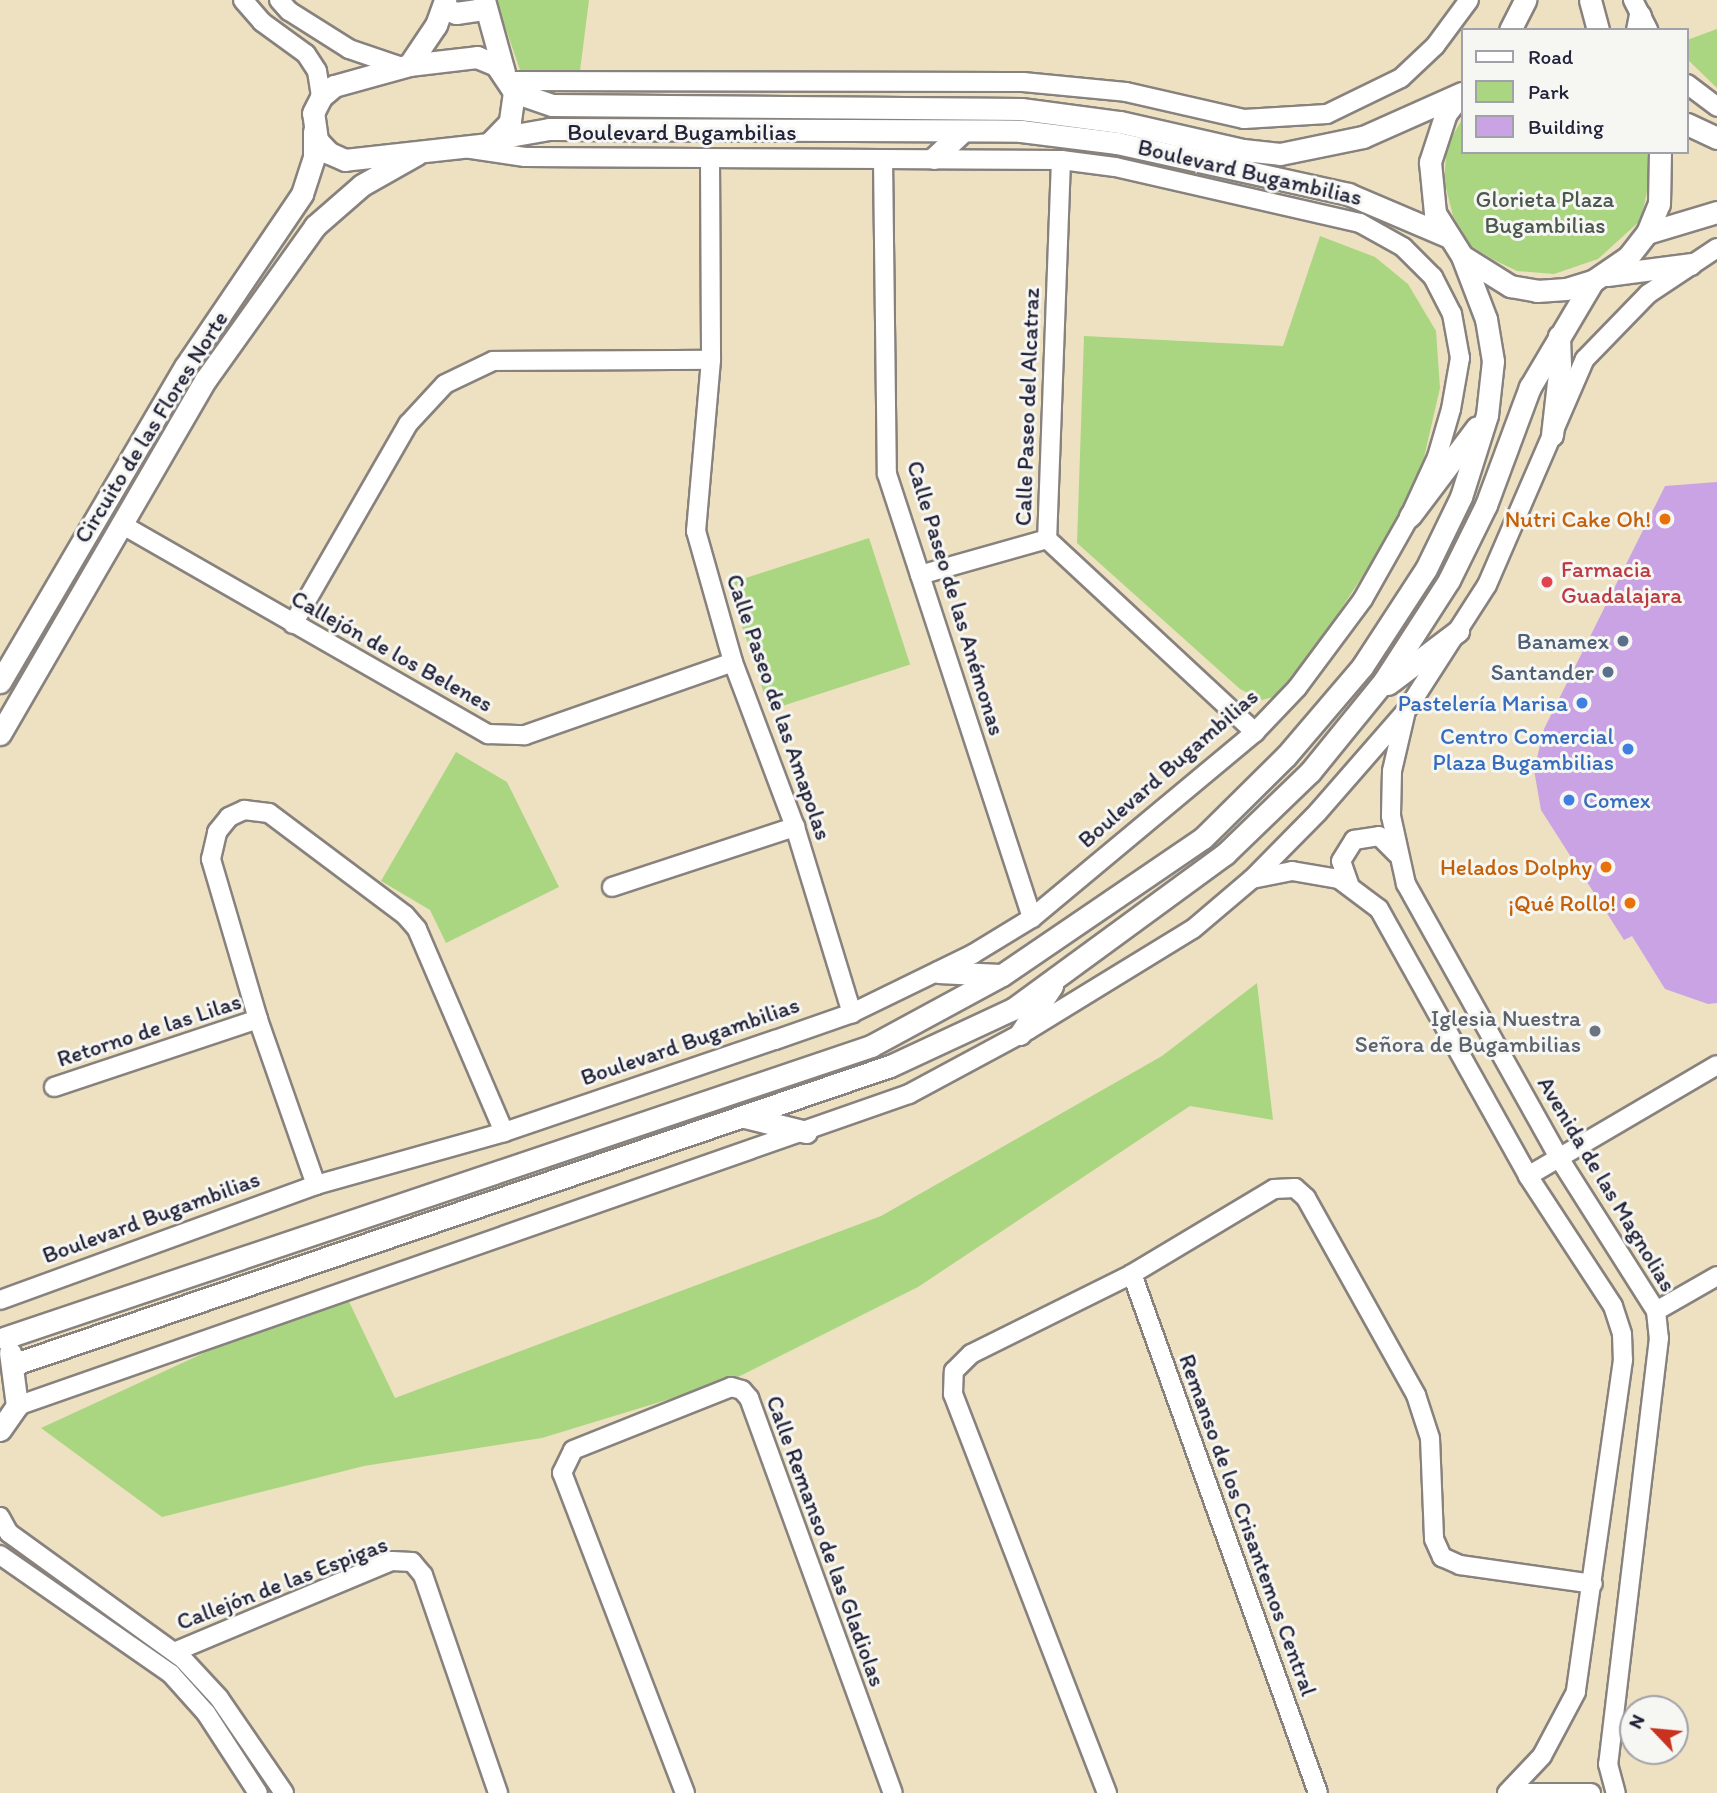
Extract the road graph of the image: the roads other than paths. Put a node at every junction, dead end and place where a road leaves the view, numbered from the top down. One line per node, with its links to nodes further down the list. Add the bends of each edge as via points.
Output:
1 (243, 0): 15 (street, via 262,22 306,54 317,71)
2 (279, 0): 10 (street, via 349,49)
3 (1469, 0): 11 (street, via 1435,46 1401,78 1327,114 1244,119 1126,92 1023,82)
4 (1525, 0): 8 (street)
5 (1590, 0): 9 (street)
6 (444, 4): 7 (street, via 456,13); 10 (street)
7 (485, 5): 11 (street)
8 (1511, 28)
9 (1597, 28)
10 (405, 66): 11 (street, Boulevard Bugambilias, via 477,57); 15 (street, Boulevard Bugambilias, via 334,86)
11 (509, 82): 13 (street, Boulevard Bugambilias, via 552,105 1021,109 1120,121 1243,150 1280,154 1363,137); 20 (street, via 510,122)
12 (1689, 86): 16 (street)
13 (1462, 92)
14 (1462, 93): 33 (street, via 1446,113 1430,162 1433,200)
15 (321, 97): 18 (street, Circuito de las Flores Norte, via 313,113)
16 (1717, 107)
17 (1689, 125): 21 (street)
18 (314, 131): 23 (street, Boulevard Bugambilias, via 322,147 345,160); 29 (street, Circuito de las Flores Norte, via 312,168)
19 (961, 133): 20 (street, Boulevard Bugambilias, via 549,129); 25 (street); 33 (street, Boulevard Bugambilias, via 1021,131 1118,143 1348,194)
20 (498, 138): 22 (street, Boulevard Bugambilias)
21 (1717, 138)
22 (470, 149): 23 (street, Boulevard Bugambilias); 26 (street, Boulevard Bugambilias, via 525,157)
23 (417, 154): 31 (street, Circuito de las Flores Norte, via 362,185)
24 (1660, 154): 32 (street, via 1659,204)
25 (933, 158): 27 (street, Boulevard Bugambilias); 28 (street, Boulevard Bugambilias)
26 (710, 159): 27 (street, Boulevard Bugambilias); 39 (street, Calle Paseo de las Amapolas)
27 (883, 159): 47 (street, Calle Paseo de las Anémonas, via 887,474)
28 (1061, 160): 44 (street, Boulevard Bugambilias, via 1115,167 1360,223 1410,254 1433,277 1452,314 1460,358 1437,457); 46 (street, Calle Paseo del Alcatraz)
29 (294, 206): 31 (street); 40 (street, Circuito de las Flores Norte)
30 (1717, 212): 32 (street)
31 (315, 226): 41 (street, Circuito de las Flores Norte)
32 (1647, 233): 37 (street, via 1628,257)
33 (1447, 236): 35 (street)
34 (1717, 248): 36 (street)
35 (1462, 256): 37 (street, via 1484,274 1537,291); 42 (street, via 1486,319 1493,360)
36 (1690, 264): 37 (street); 43 (street, via 1615,324 1585,359)
37 (1599, 278): 38 (street)
38 (1559, 334): 43 (street); 52 (street, via 1530,387 1486,505 1449,580)
39 (711, 360): 48 (street, via 493,361 445,384 408,424); 50 (street, Calle Paseo de las Amapolas, via 696,531)
40 (185, 367): 41 (street); 51 (street, Circuito de las Flores Norte)
41 (206, 379): 45 (street, Circuito de las Flores Norte)
42 (1487, 415): 44 (street); 63 (street, via 1461,497 1426,569 1362,667 1286,756 1203,838)
43 (1552, 435): 49 (street, via 1493,574)
44 (1410, 516): 54 (street, Boulevard Bugambilias, via 1363,599 1297,688)
45 (121, 524): 48 (street, Callejón de los Belenes); 55 (street, Circuito de las Flores Norte)
46 (1047, 539): 47 (street); 54 (street, Calle Paseo del Alcatraz)
47 (920, 575): 61 (street, Calle Paseo de las Anémonas)
48 (293, 624): 50 (street, Callejón de los Belenes, via 477,730 500,736 525,735)
49 (1458, 631): 52 (street); 53 (street)
50 (733, 662): 56 (street, Calle Paseo de las Amapolas)
51 (0, 682)
52 (1367, 701): 64 (street, via 1310,772 1225,854)
53 (1406, 711): 57 (street, Avenida de las Magnolias, via 1392,771); 58 (street)
54 (1255, 732): 61 (street, Boulevard Bugambilias)
55 (0, 734)
56 (795, 827): 60 (street); 65 (street, Calle Paseo de las Amapolas)
57 (1397, 854): 59 (street, via 1379,836 1354,839 1341,860); 73 (street, Avenida de las Magnolias, via 1406,884)
58 (1252, 879): 59 (street, via 1292,871); 67 (street, via 1194,929)
59 (1349, 884): 74 (street, via 1379,909)
60 (612, 887)
61 (1032, 918): 62 (street, Boulevard Bugambilias)
62 (938, 972): 63 (street); 65 (street, Boulevard Bugambilias)
63 (1002, 975): 80 (street, via 871,1046)
64 (1059, 975): 67 (street); 70 (street, via 1013,1009 890,1066)
65 (852, 1013): 71 (street, Boulevard Bugambilias)
66 (258, 1020): 69 (street, Retorno de las Lilas); 71 (street, via 211,859 222,824 244,810 269,813 405,915 425,946); 75 (street)
67 (1020, 1034): 72 (street, via 909,1094)
68 (1717, 1065): 73 (street)
69 (54, 1087)
70 (745, 1117): 72 (street); 81 (street)
71 (504, 1132): 75 (street, Boulevard Bugambilias)
72 (806, 1132): 82 (street)
73 (1559, 1158): 74 (street); 79 (street, Avenida de las Magnolias)
74 (1528, 1177): 86 (street, via 1613,1306 1622,1334 1623,1360)
75 (316, 1185): 78 (street, Boulevard Bugambilias)
76 (1132, 1274): 86 (street, via 1274,1189 1295,1188 1306,1198 1422,1409 1430,1438 1438,1552 1460,1565); 93 (street, via 971,1354 954,1371 953,1394); 94 (street, Remanso de los Crisantemos Central)
77 (1717, 1276): 79 (street)
78 (0, 1300)
79 (1656, 1311): 98 (street, Avenida de las Magnolias, via 1659,1338 1608,1764)
80 (2, 1336): 81 (street)
81 (15, 1364): 82 (street)
82 (17, 1406): 83 (street)
83 (0, 1431)
84 (0, 1517): 87 (street, via 9,1533)
85 (0, 1555): 88 (street, via 171,1674 206,1713)
86 (1593, 1584): 95 (street, via 1573,1701 1542,1756)
87 (174, 1652): 89 (street, via 219,1698); 90 (street, Callejón de las Espigas, via 392,1561 412,1562 423,1575)
88 (258, 1793)
89 (284, 1793)
90 (498, 1793)
91 (685, 1793): 92 (street, Calle Remanso de las Gladiolas, via 562,1473 573,1450 731,1387 749,1398)
92 (892, 1793)
93 (1107, 1793)
94 (1318, 1793)
95 (1507, 1793)
96 (1514, 1793): 97 (street)
97 (1591, 1793)
98 (1616, 1793)

